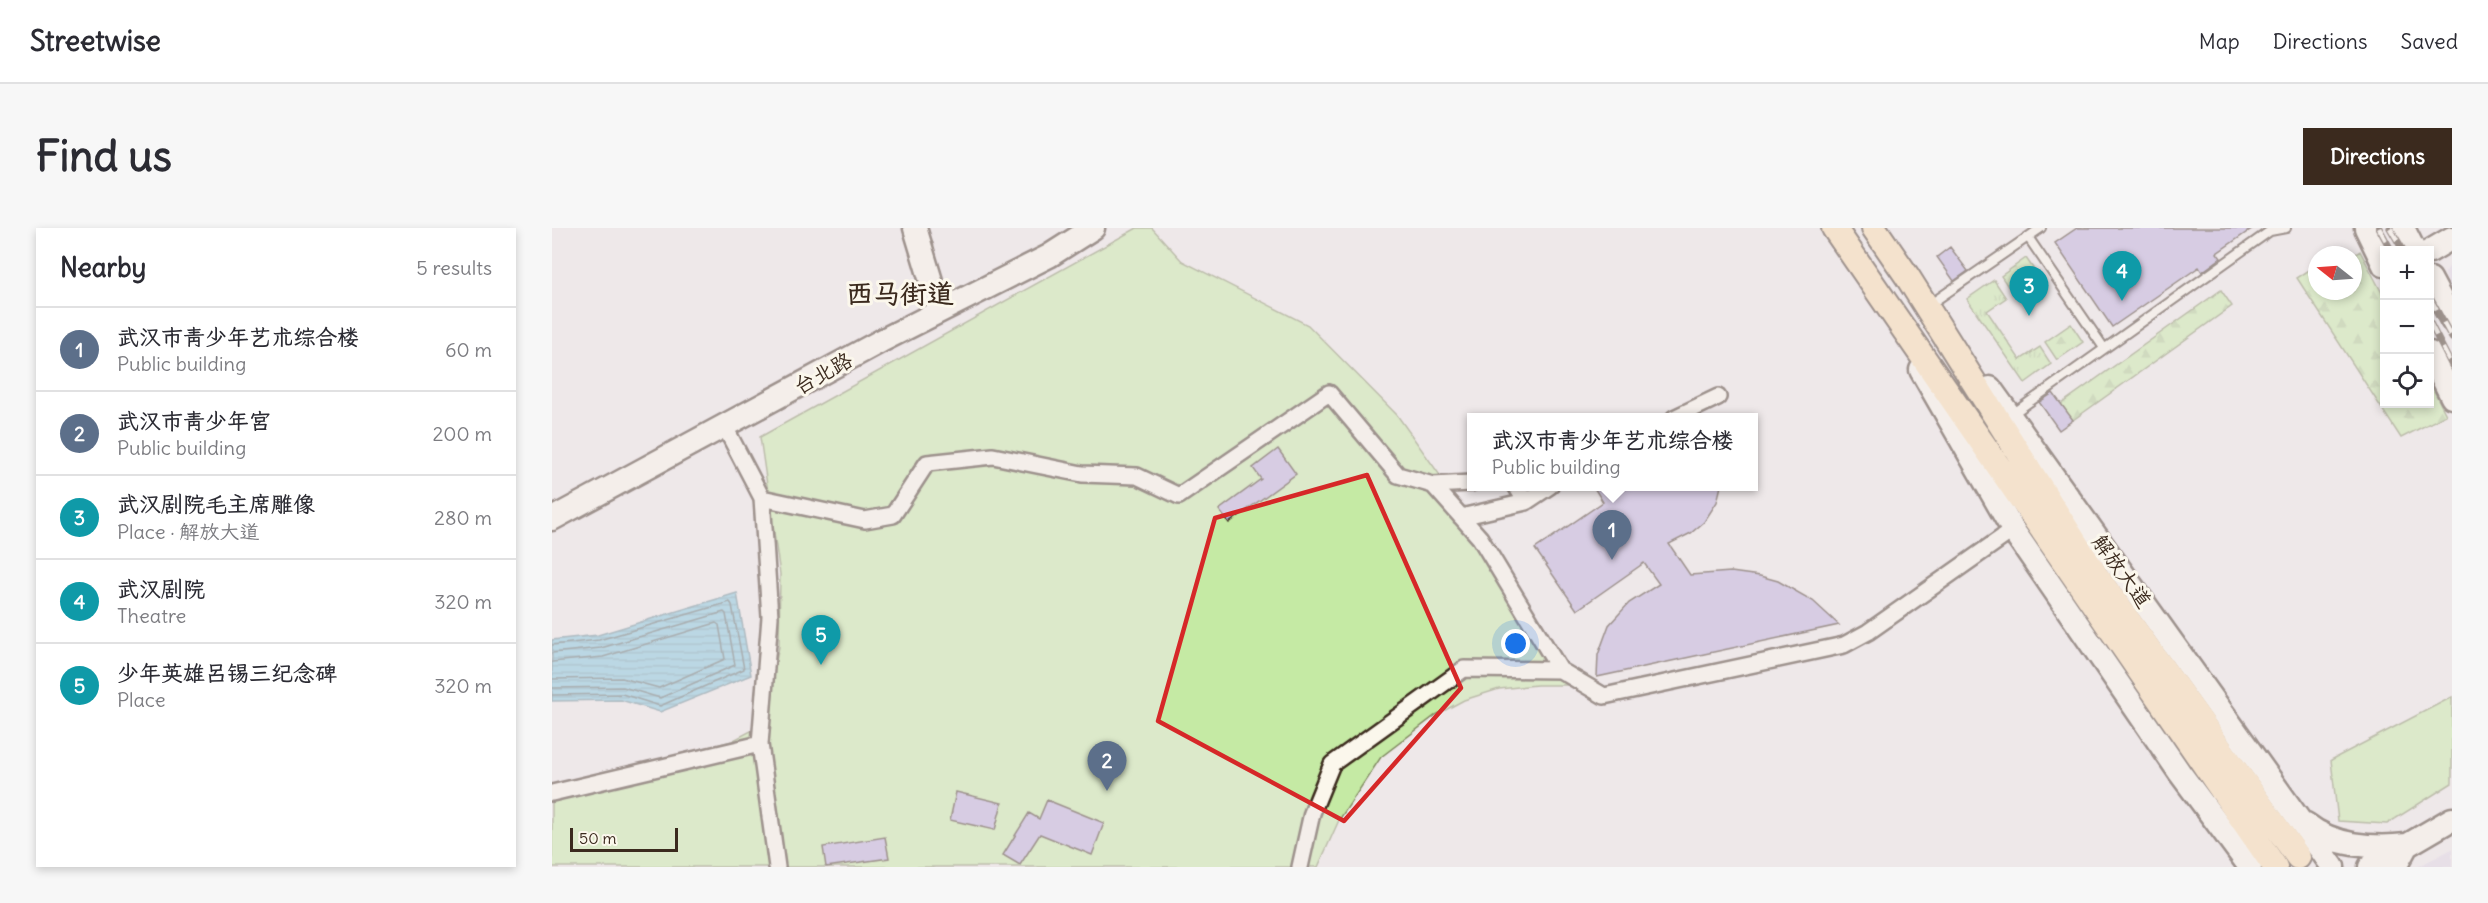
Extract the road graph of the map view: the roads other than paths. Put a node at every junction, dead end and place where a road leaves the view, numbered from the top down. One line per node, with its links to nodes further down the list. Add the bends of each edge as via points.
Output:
1 (915, 228): 19 (main road)
2 (1093, 228): 19 (main road, 台北路, via 1049,256)
3 (1834, 228): 16 (main road, 解放大道)
4 (1874, 228): 15 (main road, 解放大道)
5 (2041, 228): 10 (lane)
6 (2286, 228): 9 (lane)
7 (2366, 228): 14 (main road)
8 (2403, 228): 12 (main road)
9 (2269, 230): 21 (lane)
10 (2028, 237): 18 (lane); 21 (lane)
11 (2452, 238): 13 (main road)
12 (2412, 246)
13 (2434, 249)
14 (2380, 255)
15 (1907, 276): 18 (main road, 解放大道); 44 (main road, 解放大道, via 2095,574)
16 (1868, 278): 36 (main road, 解放大道); 49 (main road, 解放大道)
17 (2434, 286): 20 (main road)
18 (1929, 305): 26 (main road, 解放大道)
19 (940, 311): 27 (main road, 台北路)
20 (2452, 320)
21 (2104, 348): 26 (lane)
22 (2430, 354): 24 (main road)
23 (1718, 397): 25 (street)
24 (2452, 397)
25 (1683, 413)
26 (2010, 416): 40 (main road, 解放大道)
27 (725, 427): 32 (street); 35 (main road, 台北路)
28 (1467, 483): 29 (street)
29 (1433, 485): 32 (street, via 1398,475 1329,393 1179,496 1137,476 1082,474 993,456 927,463 893,515 865,520); 34 (street)
30 (1519, 491): 33 (street)
31 (1542, 491): 33 (street)
32 (762, 498): 38 (street, via 770,617)
33 (1526, 502): 34 (street)
34 (1461, 517): 37 (street, via 1480,538)
35 (552, 519)
36 (2013, 530): 37 (street, via 1868,633 1830,649 1604,696); 42 (main road, 解放大道)
37 (1560, 670): 46 (street, via 1464,669 1332,764 1312,813)
38 (760, 744): 39 (street); 45 (street)
39 (552, 793)
40 (2298, 818): 43 (main road, via 2324,836 2353,844); 50 (main road, 解放大道)
41 (2452, 819): 43 (main road)
42 (2231, 841): 47 (main road); 48 (main road, 解放大道)
43 (2407, 845): 51 (main road); 52 (main road)
44 (2298, 856)
45 (777, 867)
46 (1300, 867)
47 (2235, 867)
48 (2250, 867)
49 (2275, 867)
50 (2333, 867)
51 (2370, 867)
52 (2395, 867)

